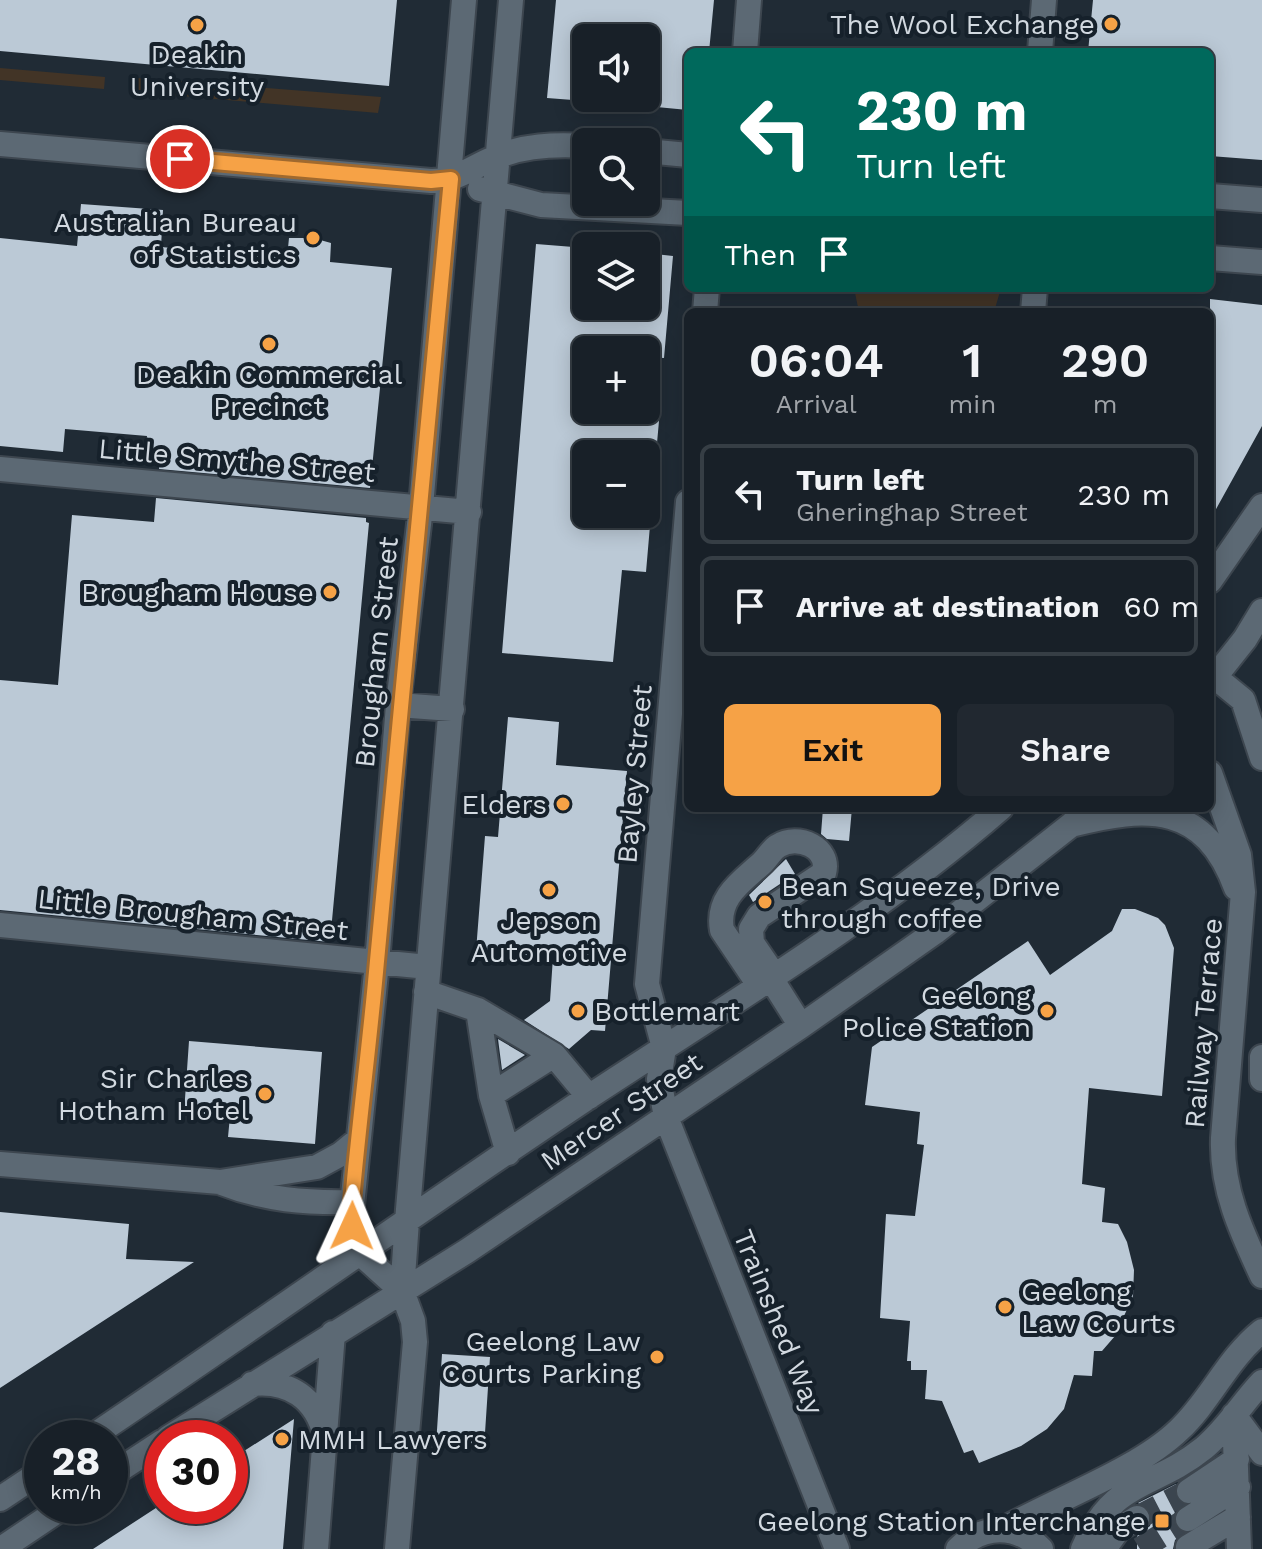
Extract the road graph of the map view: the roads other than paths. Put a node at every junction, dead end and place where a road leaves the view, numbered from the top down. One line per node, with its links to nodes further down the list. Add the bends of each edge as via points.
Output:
1 (464, 0): 12 (street, Brougham Street)
2 (511, 0): 11 (street)
3 (749, 0): 5 (street)
4 (1044, 0): 6 (street)
5 (745, 48)
6 (1040, 48)
7 (0, 144): 12 (street, via 420,181)
8 (572, 146): 11 (street, via 534,147)
9 (660, 152): 10 (street)
10 (684, 155)
11 (496, 157): 12 (street); 13 (street)
12 (451, 179): 13 (street); 21 (street, Brougham Street)
13 (493, 194): 16 (street, via 541,205); 22 (street)
14 (1214, 196): 15 (street)
15 (1262, 200)
16 (684, 213)
17 (1214, 258): 18 (street)
18 (1262, 262)
19 (0, 469): 21 (street, Little Smythe Street)
20 (1262, 506): 24 (street)
21 (421, 507): 22 (street, Little Smythe Street); 28 (street, Brougham Street)
22 (469, 512): 29 (street)
23 (684, 549): 42 (street, Bayley Street, via 647,984)
24 (1214, 575)
25 (1262, 611): 26 (street)
26 (1214, 674)
27 (1214, 678): 30 (street, via 1247,707)
28 (398, 705): 29 (street); 37 (street, Brougham Street)
29 (452, 709): 39 (street)
30 (1262, 758)
31 (1214, 784): 35 (street, Railway Terrace, via 1239,855)
32 (996, 812): 38 (street, Mercer Street, via 901,890)
33 (1085, 812): 34 (street, Mercer Street)
34 (1071, 825): 35 (street, via 1131,812 1183,820 1210,842 1227,867); 41 (street, Mercer Street, via 935,932)
35 (1242, 918): 56 (street, Railway Terrace, via 1222,1154 1230,1202)
36 (0, 925): 37 (street, Little Brougham Street)
37 (377, 963): 39 (street, Little Brougham Street); 49 (street, Brougham Street)
38 (768, 979): 38 (street, via 722,930 725,904 734,886 779,845 805,843 824,855 824,873 759,916 751,929); 41 (street); 42 (street, Mercer Street)
39 (427, 980): 40 (street, Little Brougham Street); 54 (street)
40 (478, 1010): 43 (street, Little Brougham Street); 46 (street)
41 (801, 1026): 48 (street, Mercer Street)
42 (664, 1048): 47 (street, Mercer Street); 48 (street, Bayley Street, via 659,1079)
43 (554, 1055): 46 (street); 47 (street, Little Brougham Street)
44 (1262, 1057): 45 (street)
45 (1262, 1079)
46 (491, 1095): 50 (street)
47 (589, 1097): 50 (street, Mercer Street)
48 (666, 1117): 57 (street, Mercer Street); 82 (street, Trainshed Way)
49 (358, 1140): 52 (street, via 317,1167); 53 (street, Brougham Street)
50 (508, 1153): 54 (street, Mercer Street)
51 (0, 1164): 52 (street)
52 (220, 1182): 53 (street, via 260,1196)
53 (352, 1202): 55 (street, Brougham Street, via 351,1220)
54 (407, 1221): 55 (street, Mercer Street); 57 (street)
55 (361, 1254): 57 (street); 63 (street, Mercer Street)
56 (1262, 1276)
57 (402, 1291): 59 (street, Mercer Street); 81 (street, via 415,1342)
58 (1262, 1331): 76 (street, via 1167,1440)
59 (333, 1333): 61 (street, Mercer Street); 65 (street)
60 (1262, 1382): 62 (street)
61 (252, 1384): 64 (street, Mercer Street); 65 (street, via 282,1385 304,1397 316,1410)
62 (1234, 1415): 66 (street); 67 (street); 85 (street, via 1198,1452 1114,1500)
63 (117, 1420)
64 (196, 1420)
65 (327, 1445): 80 (street)
66 (1262, 1453)
67 (1237, 1459): 69 (street); 70 (street)
68 (24, 1483): 71 (street)
69 (1238, 1487): 72 (street); 74 (street)
70 (1189, 1491)
71 (0, 1499)
72 (1238, 1517): 77 (street); 78 (street)
73 (1137, 1518): 86 (street, via 1118,1530)
74 (1188, 1519)
75 (38, 1524): 79 (street)
76 (1002, 1530): 83 (street, via 982,1533); 84 (street, via 1028,1537)
77 (1188, 1547)
78 (1238, 1548)
79 (1, 1549)
80 (316, 1549)
81 (397, 1549)
82 (837, 1549)
83 (958, 1549)
84 (1041, 1549)
85 (1083, 1549)
86 (1104, 1549)

